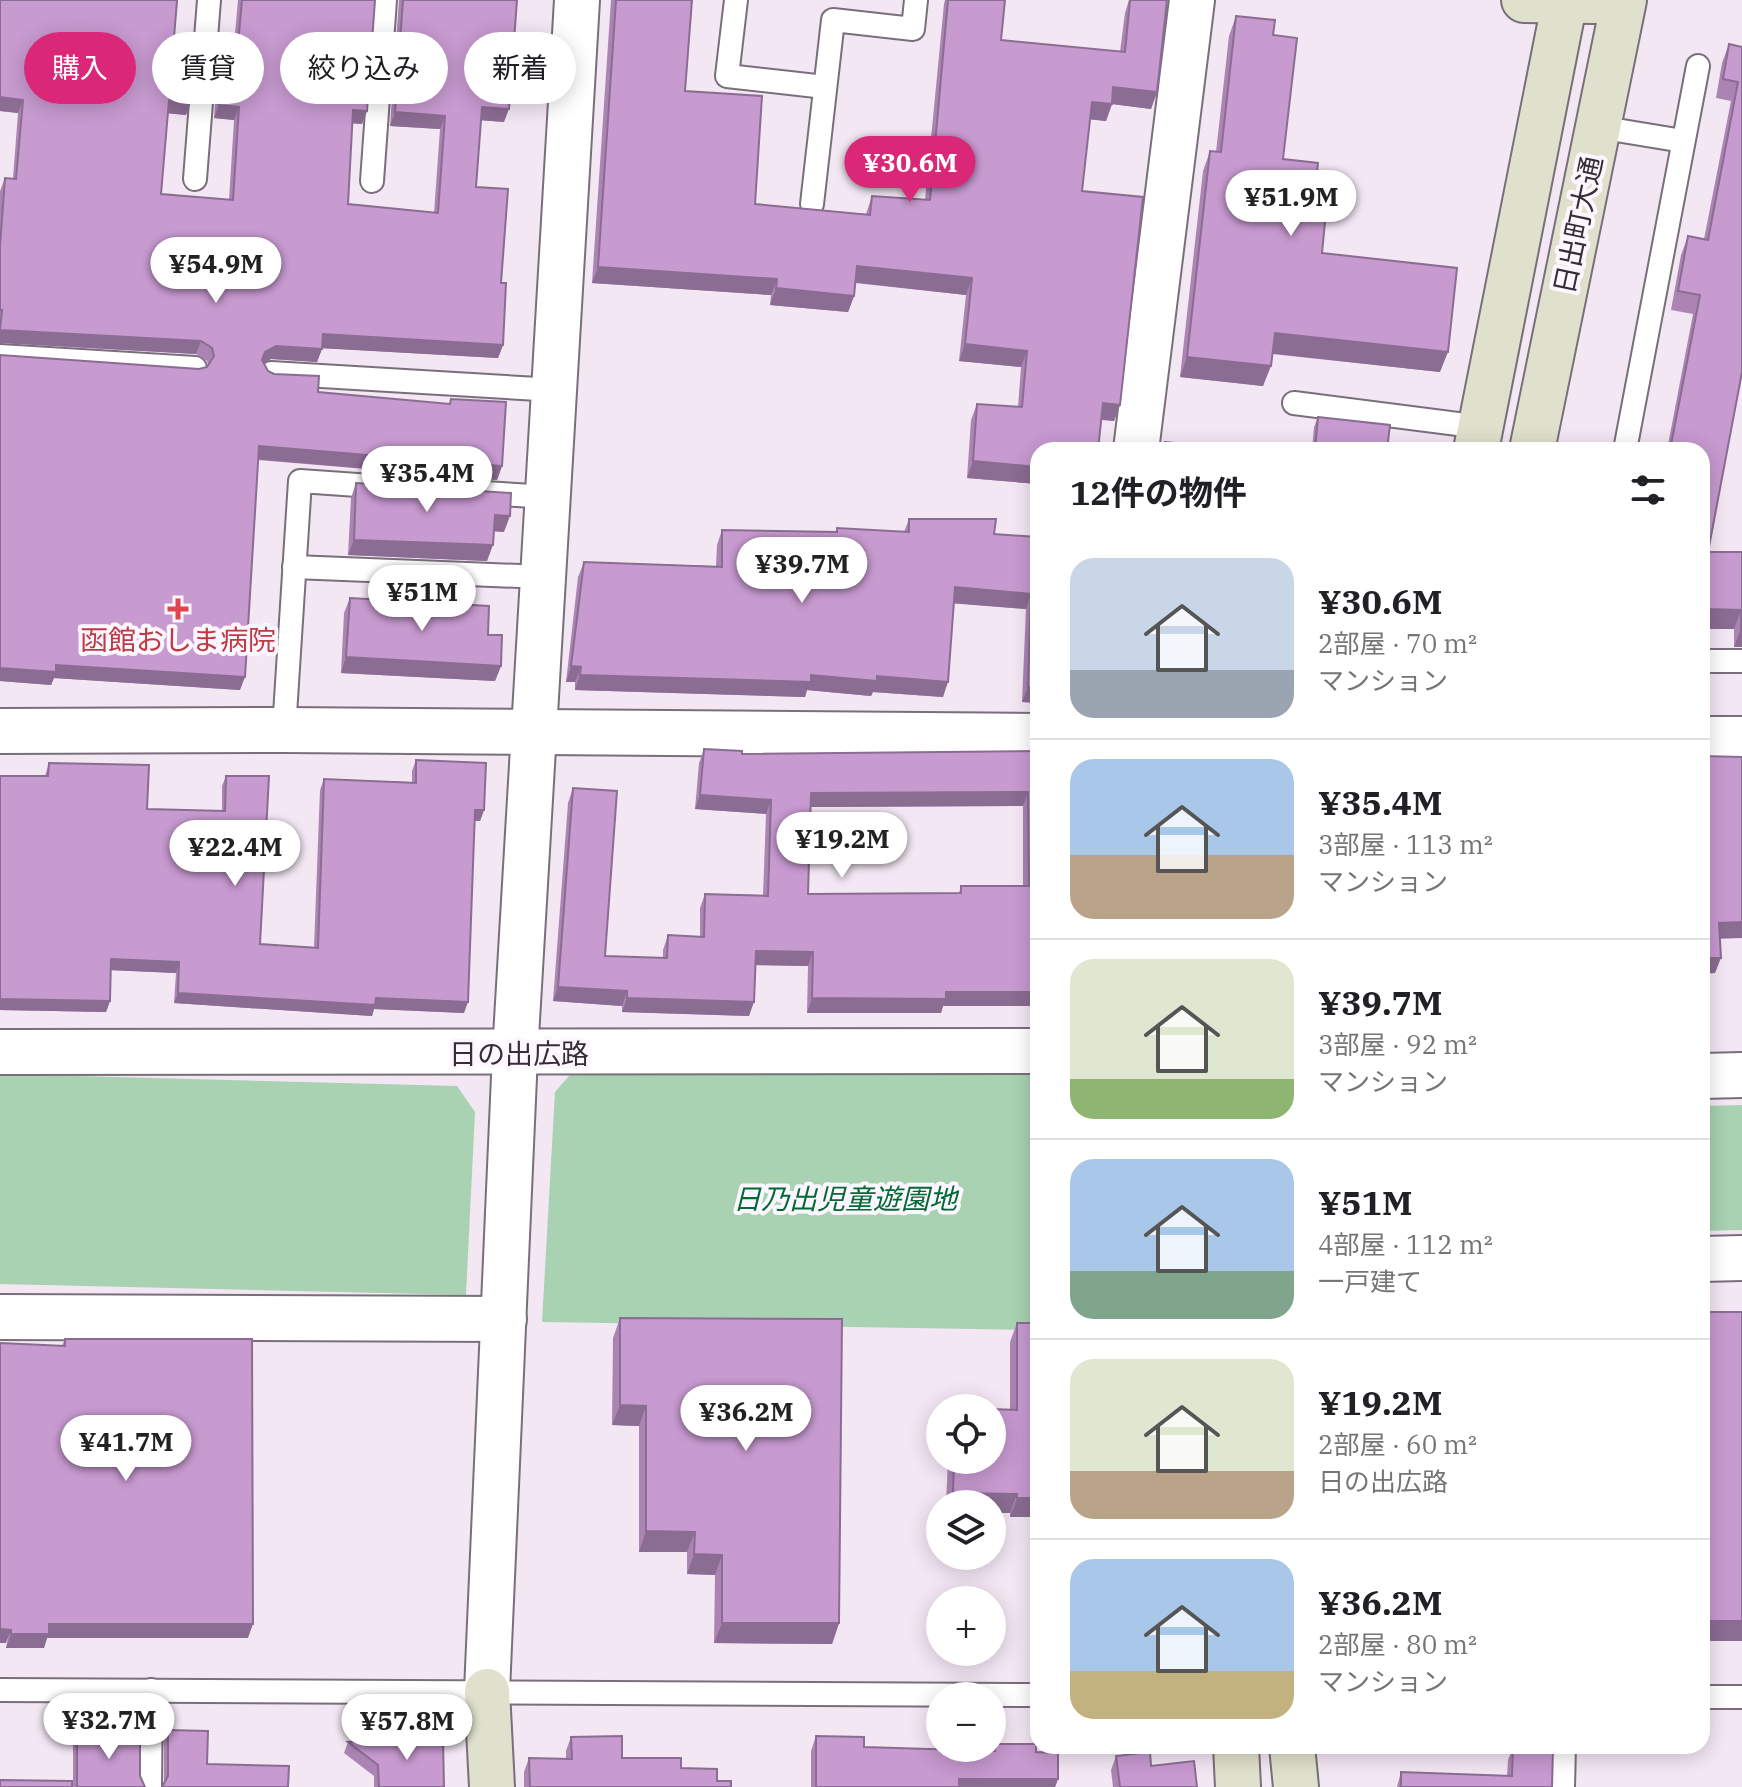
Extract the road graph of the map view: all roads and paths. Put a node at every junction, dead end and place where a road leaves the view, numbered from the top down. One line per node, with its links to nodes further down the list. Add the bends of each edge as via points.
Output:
1 (209, 0): 14 (lane)
2 (385, 0): 15 (lane)
3 (577, 0): 20 (street)
4 (736, 0): 11 (lane, via 727,76)
5 (916, 0): 11 (lane, via 913,29 833,20)
6 (1192, 0): 23 (street)
7 (1614, 0): 9 (street)
8 (1624, 0): 12 (street, 日出町大通)
9 (1551, 1): 22 (street, 日出町大通)
10 (1698, 66): 13 (lane)
11 (825, 87): 16 (lane)
12 (1598, 127): 13 (lane); 24 (street, 日出町大通)
13 (1683, 141): 25 (lane)
14 (195, 179)
15 (372, 181)
16 (812, 204)
17 (0, 356): 18 (lane)
18 (195, 368)
19 (271, 373): 20 (lane)
20 (555, 390): 28 (street)
21 (1294, 403): 22 (lane)
22 (1478, 438)
23 (1137, 442)
24 (1534, 442)
25 (1627, 442)
26 (409, 488): 29 (lane, via 300,481)
27 (455, 491): 28 (lane)
28 (549, 497): 30 (street)
29 (294, 567): 30 (lane); 33 (lane)
30 (544, 577): 35 (street)
31 (1710, 661): 32 (lane)
32 (1742, 661)
33 (284, 730): 34 (street); 35 (street)
34 (0, 731)
35 (535, 733): 36 (street); 41 (street)
36 (1030, 736)
37 (1710, 739): 38 (street)
38 (1742, 739)
39 (1030, 1051): 41 (street, 日の出広路)
40 (0, 1052): 41 (street, 日の出広路)
41 (515, 1054): 47 (street)
42 (1742, 1075): 43 (street)
43 (1710, 1076)
44 (1742, 1258): 45 (street)
45 (1710, 1259)
46 (0, 1317): 47 (street)
47 (504, 1319): 50 (street)
48 (0, 1690): 49 (lane)
49 (151, 1690): 50 (lane); 57 (lane)
50 (487, 1691): 51 (lane); 58 (street)
51 (1030, 1695)
52 (1710, 1697): 53 (lane)
53 (1742, 1697)
54 (1236, 1754): 59 (street)
55 (1293, 1754): 60 (street)
56 (1564, 1754): 61 (lane)
57 (150, 1787)
58 (492, 1787)
59 (1238, 1787)
60 (1296, 1787)
61 (1563, 1787)

